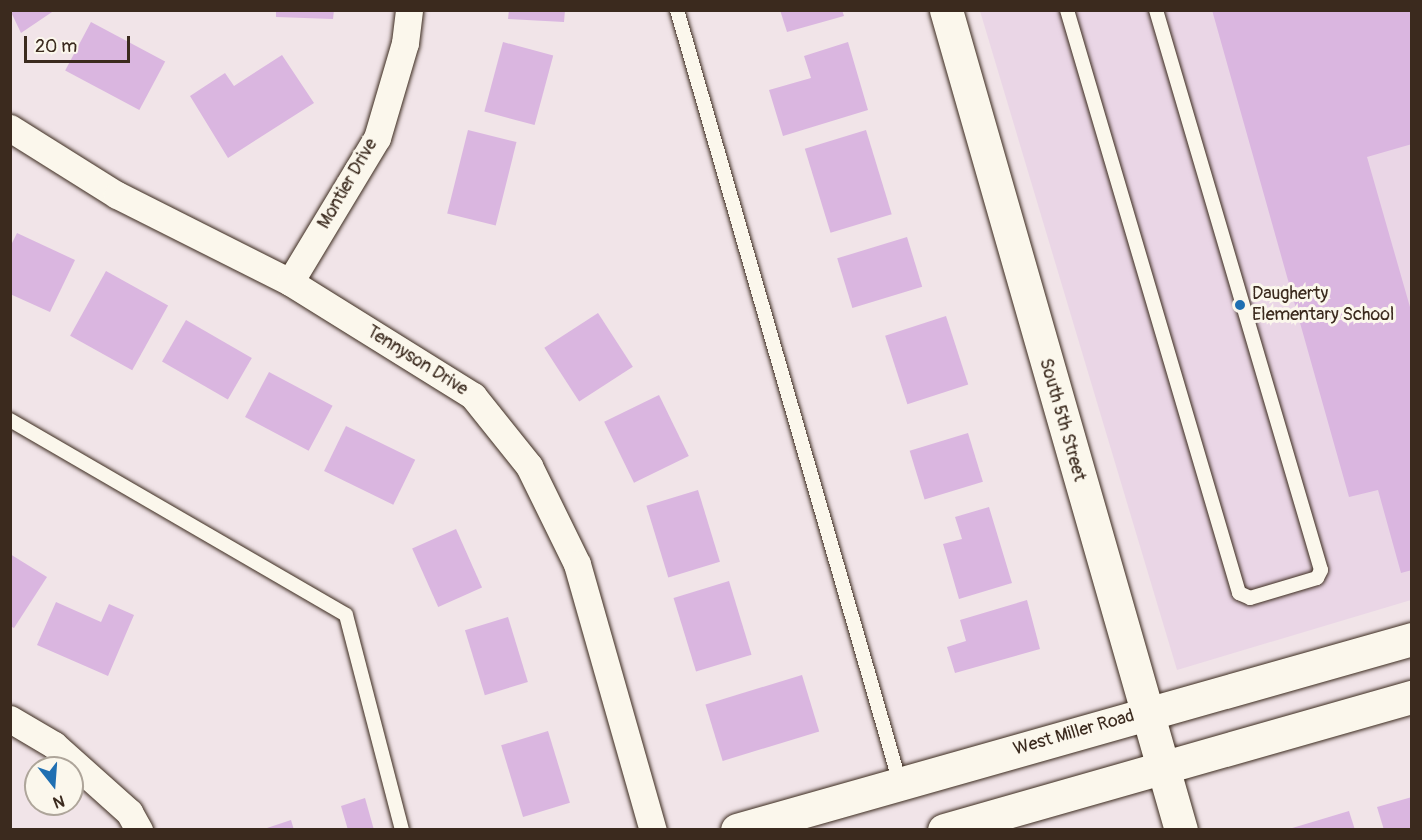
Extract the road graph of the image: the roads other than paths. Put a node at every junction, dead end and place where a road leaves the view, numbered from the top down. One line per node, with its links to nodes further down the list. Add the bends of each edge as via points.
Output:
1 (409, 10): 7 (street, Montier Drive, via 405,43 377,138)
2 (677, 10): 14 (lane)
3 (1067, 10): 4 (lane, via 1239,593 1250,598 1317,578 1322,570)
4 (1156, 10)
5 (949, 11): 11 (main road, South 5th Street)
6 (10, 128): 7 (street, Tennyson Drive, via 117,195)
7 (290, 282): 17 (street, Tennyson Drive, via 473,396 529,466 578,564)
8 (10, 420): 16 (lane, via 346,615)
9 (1412, 639): 11 (main road, West Miller Road)
10 (1412, 697): 13 (main road)
11 (1145, 712): 13 (main road, South 5th Street); 14 (main road, West Miller Road)
12 (10, 719): 15 (street, via 54,745 129,812)
13 (1161, 767): 19 (main road); 20 (main road, South 5th Street)
14 (900, 783): 18 (main road, West Miller Road)
15 (138, 830)
16 (402, 830)
17 (653, 830)
18 (737, 830)
19 (944, 830)
20 (1180, 830)

